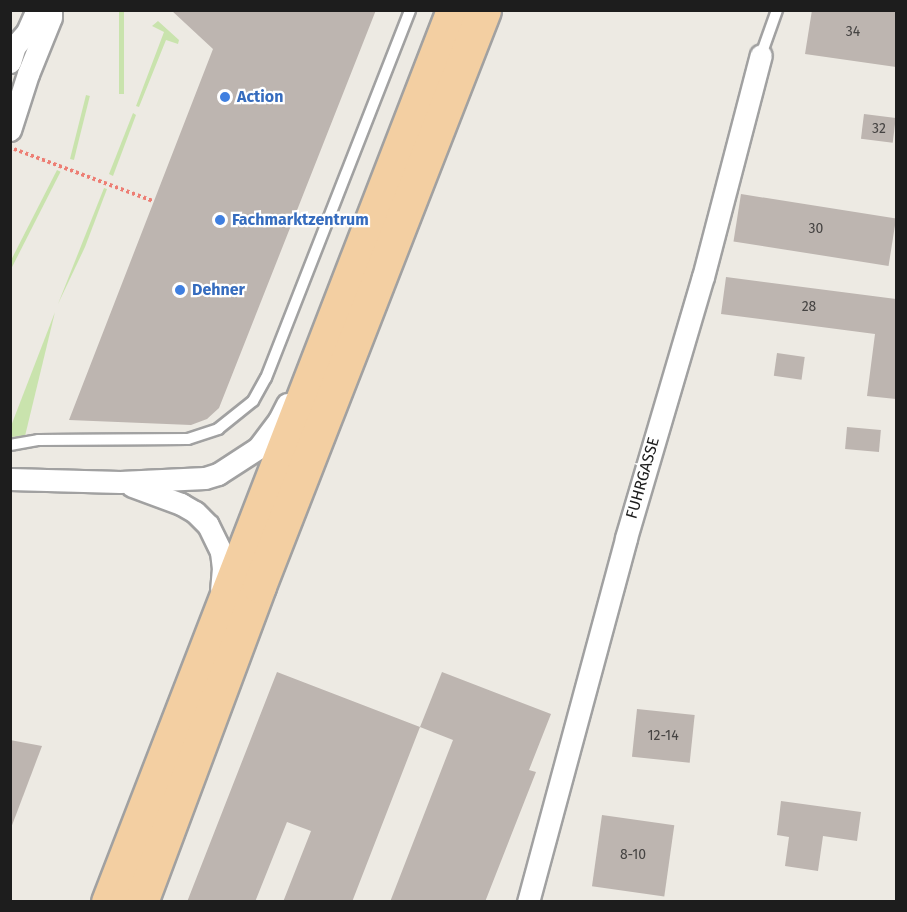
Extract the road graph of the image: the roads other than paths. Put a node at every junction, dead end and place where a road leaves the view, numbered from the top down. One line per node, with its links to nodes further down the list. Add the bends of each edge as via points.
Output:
1 (410, 10): 10 (lane, via 266,378 253,401 218,429 188,439 38,440)
2 (453, 10): 9 (main road)
3 (484, 10): 15 (main road, via 259,586)
4 (777, 10): 7 (lane)
5 (49, 12): 6 (street); 8 (street)
6 (12, 52)
7 (761, 55): 16 (street, FUHRGASSE)
8 (10, 130)
9 (359, 255): 12 (street, via 279,420 258,448 219,474 205,478); 13 (main road)
10 (10, 445)
11 (10, 479): 12 (street)
12 (120, 482): 13 (street, via 188,508 216,537 223,568)
13 (209, 645): 14 (main road)
14 (108, 902)
15 (141, 902)
16 (528, 902)

